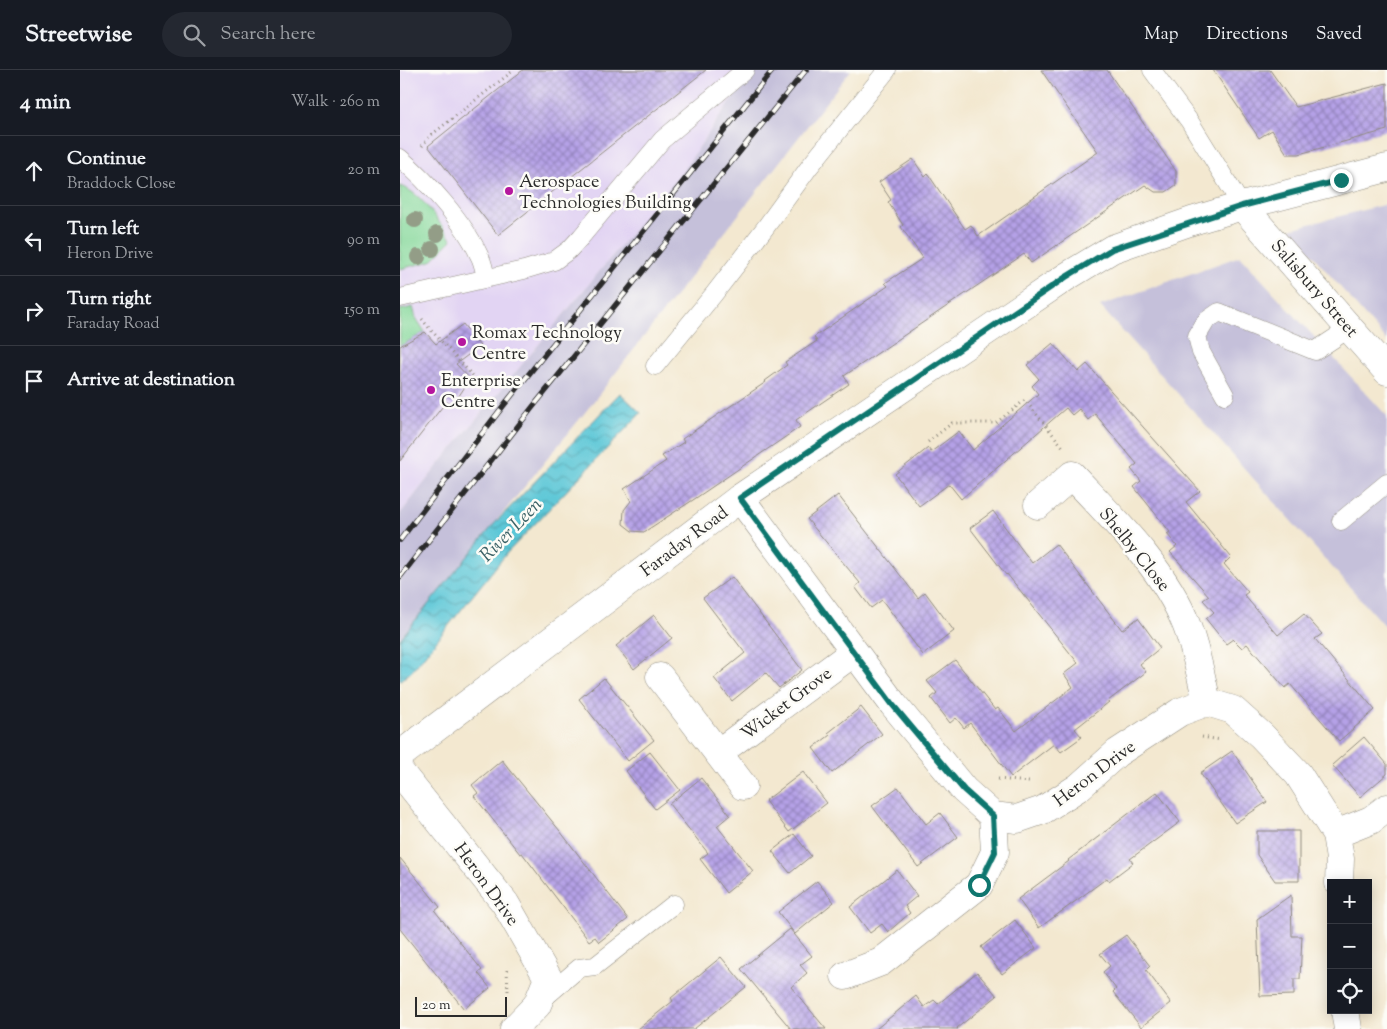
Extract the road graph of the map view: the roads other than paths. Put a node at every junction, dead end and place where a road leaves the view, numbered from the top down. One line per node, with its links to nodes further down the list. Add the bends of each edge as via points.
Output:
1 (745, 70): 7 (lane, via 662,140 569,250 554,261)
2 (887, 70): 10 (lane)
3 (1152, 70): 6 (lane, via 1190,122)
4 (403, 160): 7 (lane, via 423,178 468,235 480,256)
5 (1387, 168): 6 (street, Faraday Road)
6 (1242, 206): 9 (street, Salisbury Street); 14 (street, Faraday Road, via 1112,249)
7 (486, 277): 8 (lane)
8 (408, 296)
9 (1350, 328): 11 (street, Salisbury Street); 12 (lane, via 1315,351 1219,312 1206,321 1197,336 1201,352)
10 (655, 366)
11 (1387, 371)
12 (1225, 395)
13 (1387, 483): 16 (lane)
14 (740, 498): 17 (street); 21 (street, Faraday Road)
15 (1038, 505): 19 (street, Shelby Close, via 1072,475 1152,565 1170,591 1186,624)
16 (1341, 521)
17 (854, 652): 20 (street, Wicket Grove); 25 (street, via 948,773)
18 (660, 677): 20 (street)
19 (1207, 702): 25 (street, Heron Drive, via 1180,712 1043,810 1018,819); 26 (street, via 1233,710 1262,736 1298,774)
20 (718, 753): 23 (street)
21 (400, 755)
22 (400, 772): 30 (street, Heron Drive, via 505,903 548,978)
23 (743, 786)
24 (1387, 808): 26 (street, via 1371,820)
25 (993, 816): 29 (street, via 995,852 979,885 882,962)
26 (1336, 834): 27 (street)
27 (1339, 879)
28 (674, 904): 30 (lane, Heron Drive, via 596,966 579,968)
29 (845, 976)
30 (537, 1005): 32 (street, Heron Drive)
31 (1346, 1014): 33 (street)
32 (514, 1029)
33 (1348, 1029)

